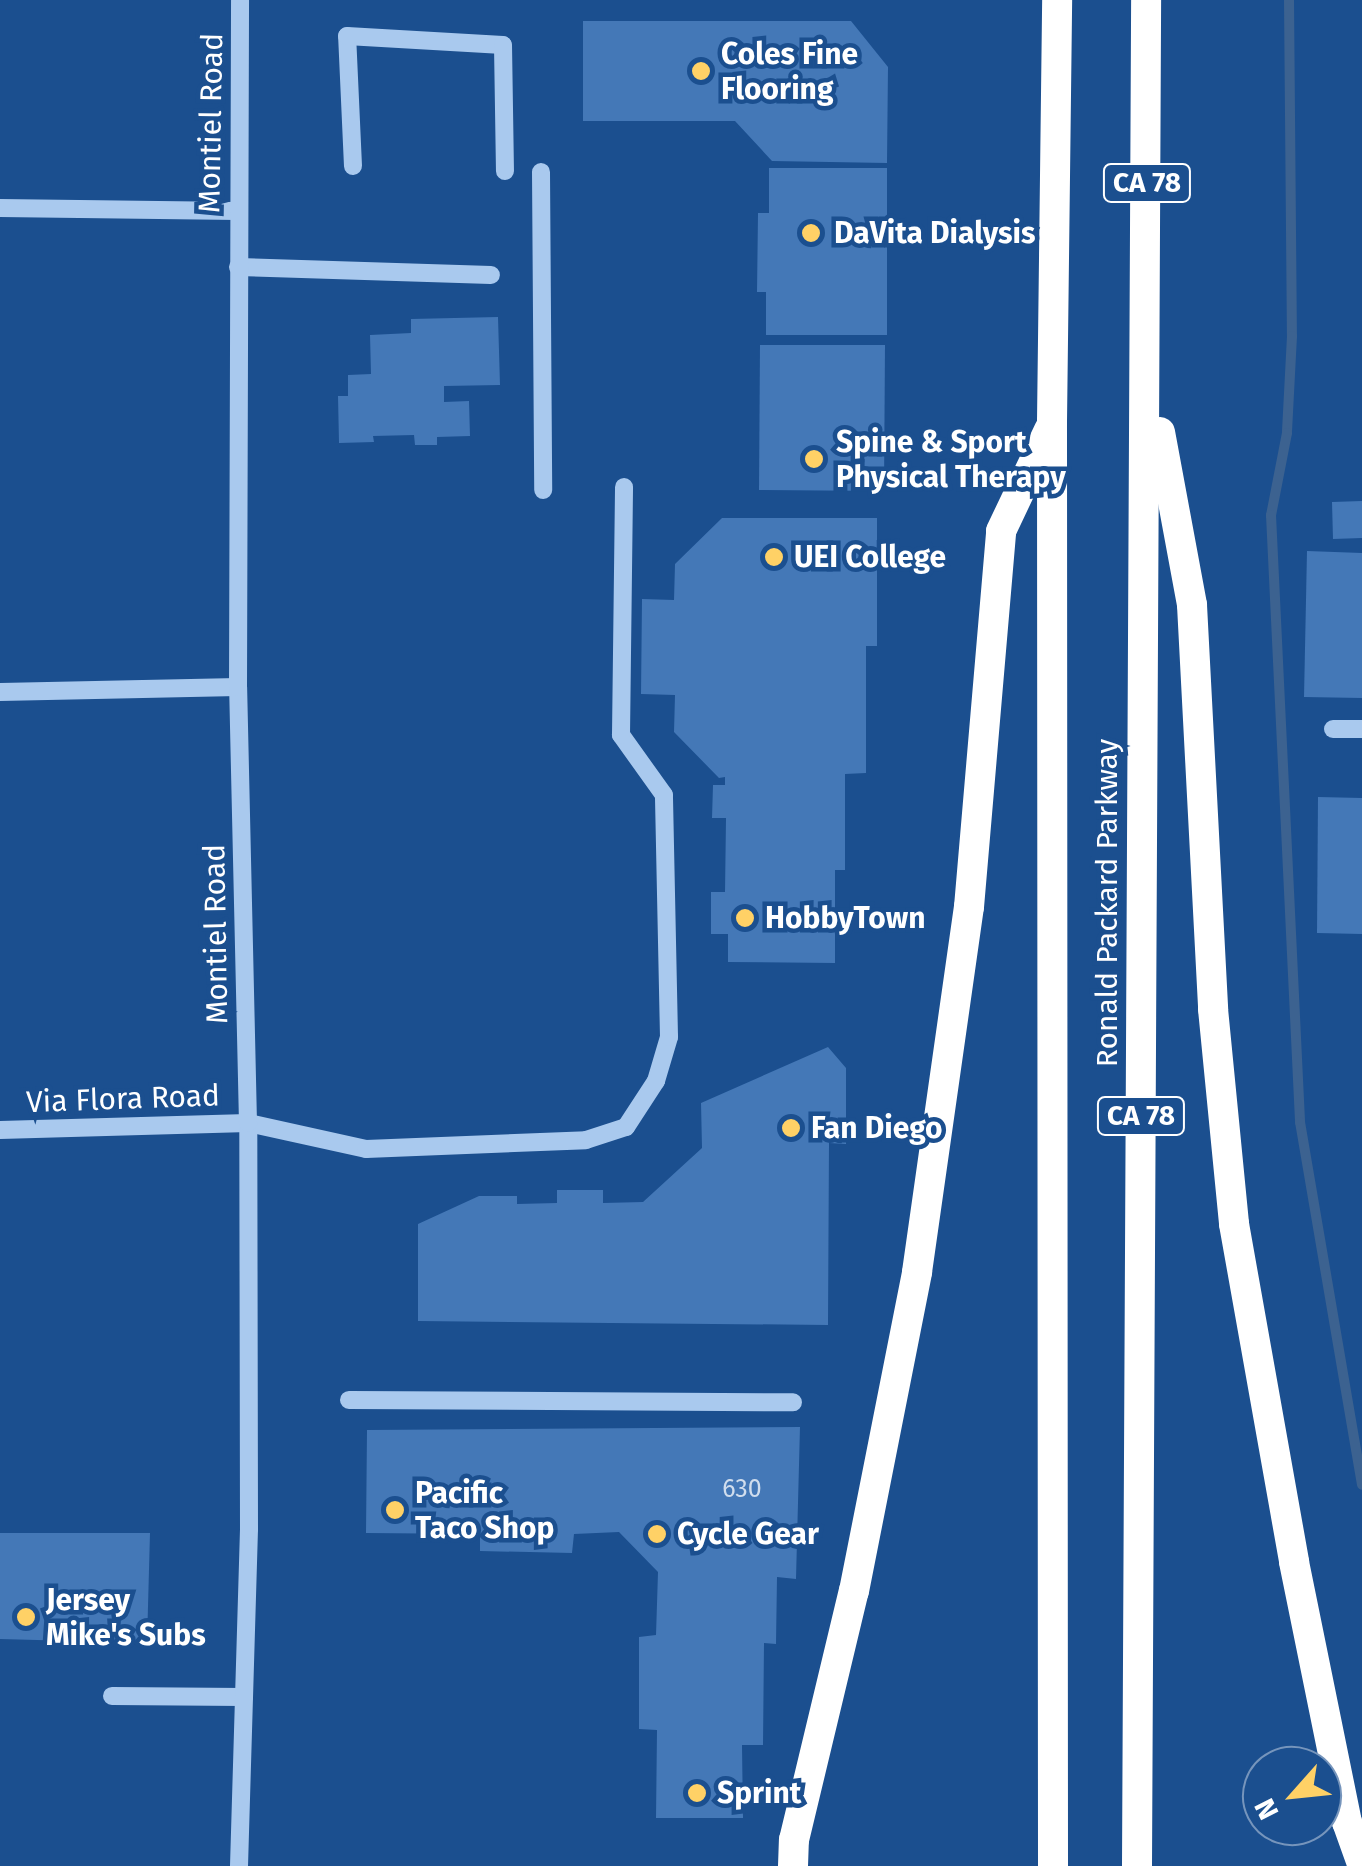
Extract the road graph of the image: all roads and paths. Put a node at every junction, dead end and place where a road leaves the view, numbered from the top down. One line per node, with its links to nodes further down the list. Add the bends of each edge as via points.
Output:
1 (240, 0): 8 (street, Montiel Road)
2 (1057, 0): 12 (highway, Ronald Packard Parkway / CA 78)
3 (1146, 0): 11 (highway, Ronald Packard Parkway / CA 78)
4 (353, 166): 5 (street, via 348,36 503,45)
5 (506, 171)
6 (541, 172): 14 (street)
7 (0, 208): 8 (street)
8 (238, 212): 9 (street, Montiel Road)
9 (238, 267): 10 (street); 15 (street, Montiel Road)
10 (491, 276)
11 (1148, 365): 25 (highway, via 1192,605 1212,991 1234,1224 1298,1580); 29 (highway, Ronald Packard Parkway / CA 78)
12 (1052, 422): 27 (highway, via 1001,531 967,923 917,1272); 28 (highway, Ronald Packard Parkway / CA 78)
13 (624, 488): 19 (street, Via Flora Road, via 621,736 664,795 670,1036 656,1081 626,1127 586,1140 366,1148)
14 (543, 490)
15 (238, 687): 16 (street); 19 (street, Montiel Road)
16 (0, 692)
17 (1333, 729): 18 (street)
18 (1362, 729)
19 (248, 1123): 20 (street, Via Flora Road); 24 (street, Montiel Road)
20 (0, 1130)
21 (349, 1400): 22 (street)
22 (792, 1402)
23 (112, 1696): 24 (street)
24 (244, 1697): 26 (street, Montiel Road)
25 (1362, 1864)
26 (239, 1866)
27 (793, 1866)
28 (1054, 1866)
29 (1136, 1866)

